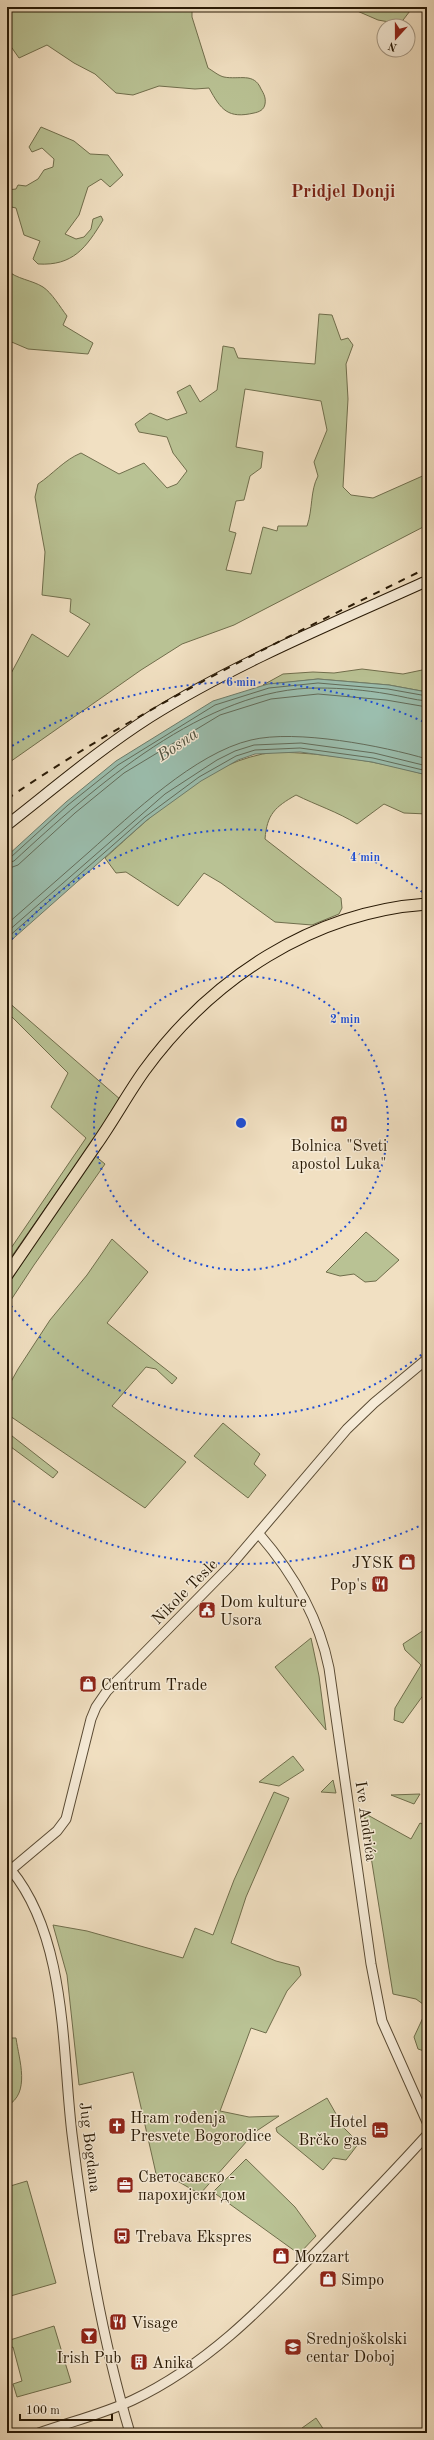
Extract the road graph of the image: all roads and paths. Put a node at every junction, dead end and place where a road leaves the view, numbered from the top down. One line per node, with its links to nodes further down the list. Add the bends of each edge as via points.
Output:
1 (427, 581): 2 (main road, via 225,675 170,705 125,735)
2 (7, 826)
3 (427, 904): 4 (main road, via 375,912 315,931 258,961 226,985 197,1011 144,1072)
4 (7, 1274)
5 (427, 1359): 6 (street, Nikole Tesle, via 347,1429)
6 (259, 1534): 7 (street, Nikole Tesle, via 101,1699 87,1732 66,1819 57,1831); 8 (street, Ive Andrića, via 289,1574 323,1639 371,1964 382,2021)
7 (9, 1872): 10 (street, Jug Bogdana, via 30,1898 44,1935 52,1967 66,2057 72,2134 90,2255)
8 (427, 2122)
9 (427, 2134): 10 (street, via 253,2317 189,2367)
10 (121, 2405): 11 (street); 12 (street, Jug Bogdana)
11 (39, 2433)
12 (130, 2433)

